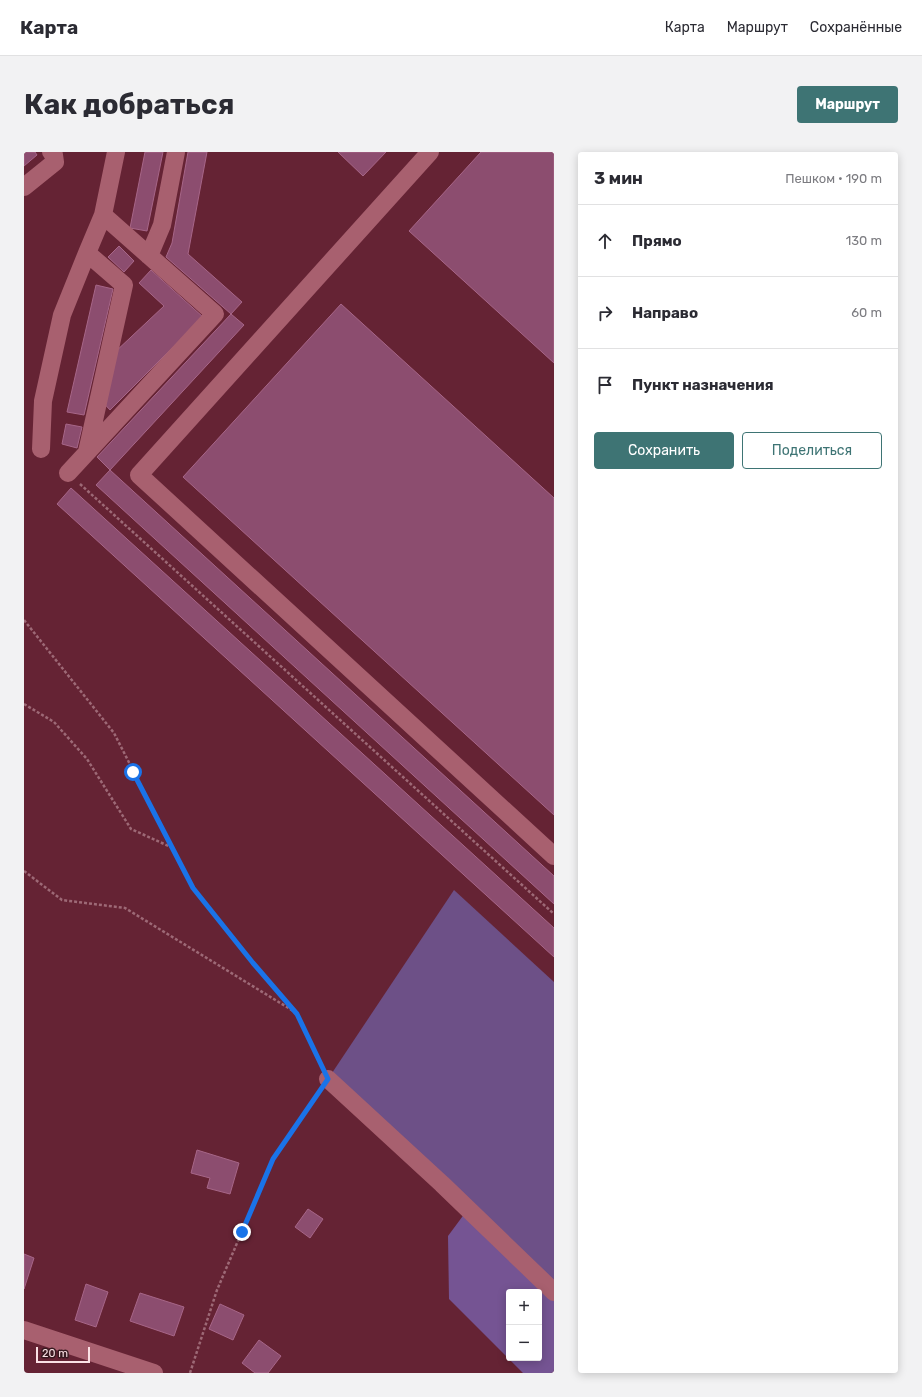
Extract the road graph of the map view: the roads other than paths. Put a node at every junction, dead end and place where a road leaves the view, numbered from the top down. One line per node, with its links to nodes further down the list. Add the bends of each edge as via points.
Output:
1 (51, 152): 5 (street, via 55,162)
2 (116, 152): 6 (street)
3 (176, 152): 8 (street, via 162,225)
4 (430, 152): 12 (street, via 139,475)
5 (24, 187)
6 (103, 215): 7 (street); 8 (street)
7 (87, 253): 9 (street, via 62,315 43,401); 10 (street, via 124,285)
8 (149, 256): 10 (street, via 215,314)
9 (41, 449)
10 (87, 453): 11 (street)
11 (68, 473)
12 (554, 856)
13 (328, 1079): 14 (street)
14 (554, 1292)
15 (24, 1330): 16 (street)
16 (154, 1373)

